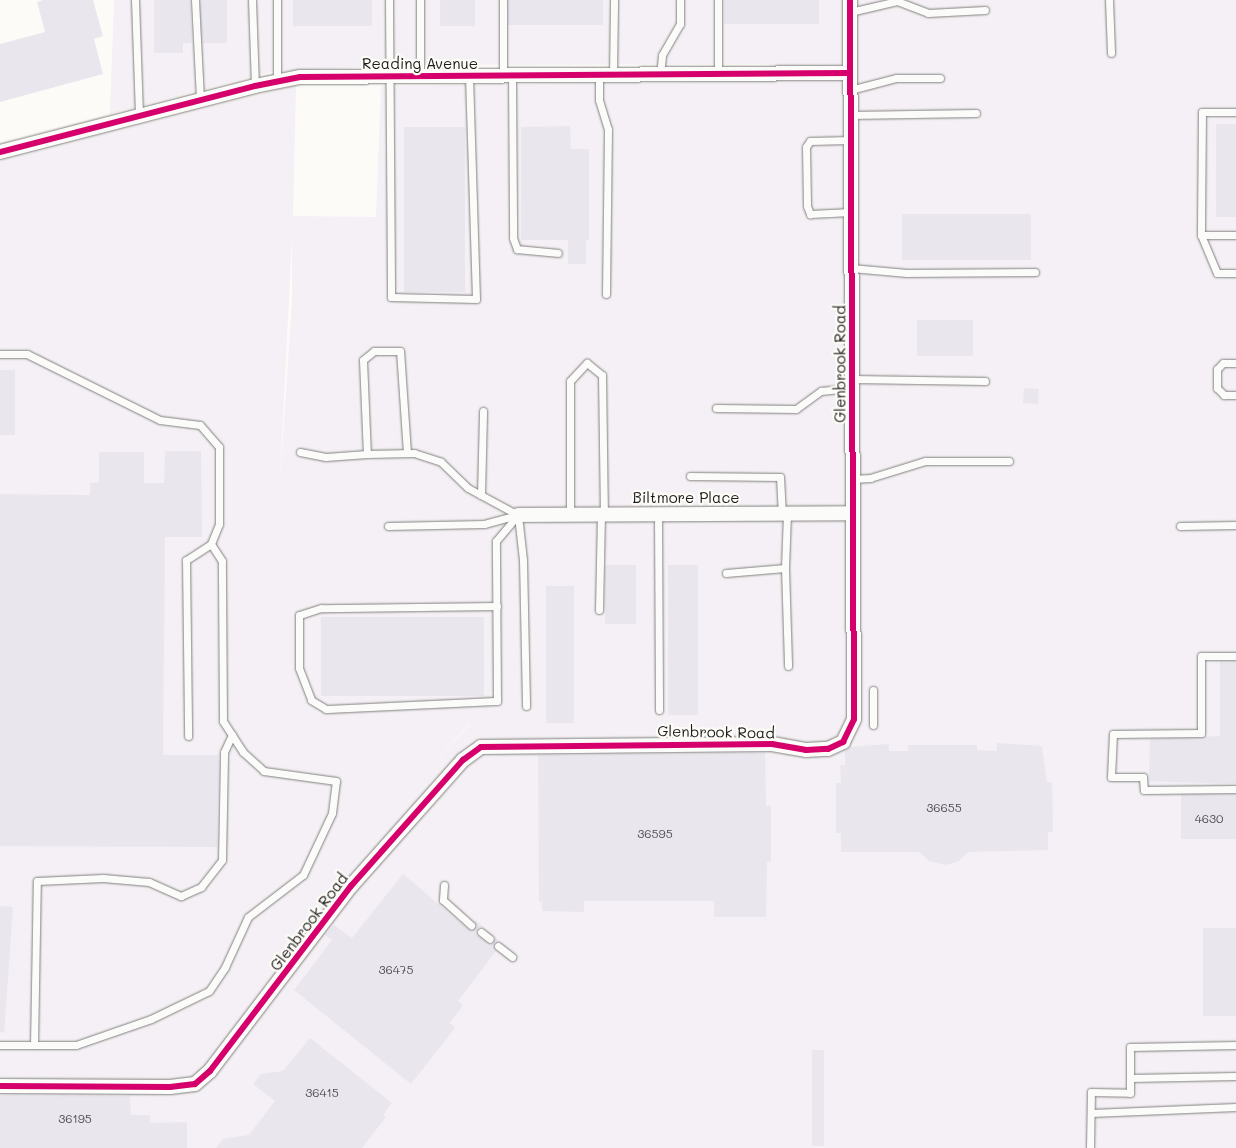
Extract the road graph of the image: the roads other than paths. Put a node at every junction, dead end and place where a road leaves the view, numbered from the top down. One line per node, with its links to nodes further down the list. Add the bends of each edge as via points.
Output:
1 (135, 0): 31 (lane)
2 (195, 0): 27 (lane)
3 (252, 0): 25 (lane)
4 (277, 0): 24 (lane)
5 (389, 0): 19 (lane)
6 (420, 0): 20 (lane)
7 (503, 0): 22 (lane)
8 (614, 0): 18 (lane)
9 (680, 0): 16 (lane, via 680,24 662,55)
10 (718, 0): 17 (lane)
11 (1109, 0): 14 (lane)
12 (850, 6): 13 (lane, via 898,1 928,13); 15 (street, Glenbrook Road)
13 (985, 10)
14 (1111, 53)
15 (850, 73): 17 (street, Reading Avenue); 26 (street, Glenbrook Road)
16 (660, 74): 17 (street, Reading Avenue); 18 (street, Reading Avenue)
17 (718, 74)
18 (606, 75): 22 (street, Reading Avenue); 41 (lane, via 599,100 608,130)
19 (391, 76): 20 (street, Reading Avenue); 21 (lane, via 391,297 476,299); 24 (street, Reading Avenue)
20 (420, 76): 21 (street, Reading Avenue)
21 (470, 76): 22 (street, Reading Avenue)
22 (508, 76): 37 (lane, via 513,238 517,249)
23 (940, 78): 26 (lane, via 896,78)
24 (278, 80): 25 (street, Reading Avenue)
25 (255, 86): 27 (street, Reading Avenue)
26 (850, 90): 30 (street, Glenbrook Road)
27 (200, 100): 31 (street, Reading Avenue)
28 (1236, 112): 35 (lane, via 1202,112)
29 (976, 113): 30 (lane)
30 (850, 115): 32 (street, Glenbrook Road)
31 (139, 116): 33 (street, Reading Avenue)
32 (850, 140): 34 (street, Glenbrook Road); 34 (lane, via 810,141 806,147 807,206 810,214)
33 (0, 152)
34 (851, 212): 38 (street, Glenbrook Road)
35 (1201, 235): 36 (lane); 40 (lane, via 1217,273)
36 (1236, 235)
37 (558, 253)
38 (851, 268): 39 (lane, via 907,273); 45 (street, Glenbrook Road)
39 (1035, 272)
40 (1236, 274)
41 (606, 294)
42 (0, 354): 65 (lane, via 27,354 160,420 200,425 219,447 219,524)
43 (1236, 363): 46 (lane, via 1223,364 1217,369 1217,388 1224,395)
44 (985, 381): 45 (lane)
45 (852, 384): 47 (lane, via 821,391 796,409); 54 (street, Glenbrook Road)
46 (1236, 395)
47 (716, 408)
48 (483, 410): 55 (lane)
49 (300, 452): 51 (lane, via 326,457)
50 (407, 453): 51 (lane); 51 (lane, via 400,351 374,351 363,360); 55 (lane, via 441,462 468,488)
51 (367, 454)
52 (1009, 460): 54 (lane, via 925,461 870,478)
53 (690, 476): 58 (lane, via 780,478)
54 (853, 479): 56 (street, Glenbrook Road)
55 (481, 495): 59 (lane)
56 (853, 513): 58 (street, Biltmore Place); 90 (street, Glenbrook Road, via 854,719 843,742 828,749 806,750 772,744 481,747 463,760 351,886 210,1071 195,1084 170,1087)
57 (658, 514): 58 (street, Biltmore Place); 61 (street, Biltmore Place); 74 (lane)
58 (784, 514): 66 (lane)
59 (518, 515): 60 (street, Biltmore Place); 63 (lane, via 484,524); 68 (lane, via 496,541); 73 (lane, via 523,560)
60 (570, 515): 61 (street, Biltmore Place); 61 (lane, via 570,381 587,364 602,375)
61 (602, 515): 69 (lane)
62 (1236, 525): 64 (lane)
63 (388, 526)
64 (1180, 526)
65 (210, 544): 76 (lane, via 222,561 223,721); 77 (lane, via 186,560)
66 (785, 568): 67 (lane); 71 (lane)
67 (726, 573)
68 (497, 606): 68 (lane, via 497,700 326,709 311,700 298,668 299,615 321,608)
69 (598, 610)
70 (1236, 656): 78 (lane, via 1201,656 1202,733 1113,734 1111,777 1143,777 1144,790)
71 (788, 666)
72 (873, 690): 75 (lane)
73 (526, 706)
74 (659, 710)
75 (872, 725)
76 (232, 735): 86 (lane, via 224,752 222,860 201,887 181,896 140,882 104,878 36,881); 86 (lane, via 243,752 264,771 336,781 332,813 303,875 248,917 225,967 209,991 151,1019 76,1045)
77 (188, 736)
78 (1236, 789)
79 (444, 885): 80 (lane, via 443,900)
80 (472, 925)
81 (481, 932): 82 (lane)
82 (490, 940)
83 (498, 946): 84 (lane)
84 (512, 957)
85 (0, 1045): 86 (lane)
86 (34, 1045)
87 (1236, 1045): 89 (lane, via 1130,1047)
88 (1236, 1076): 89 (lane)
89 (1130, 1078): 92 (lane, via 1130,1093 1092,1092)
90 (0, 1086)
91 (1236, 1107): 92 (lane)
92 (1091, 1113): 93 (lane)
93 (1090, 1148)

